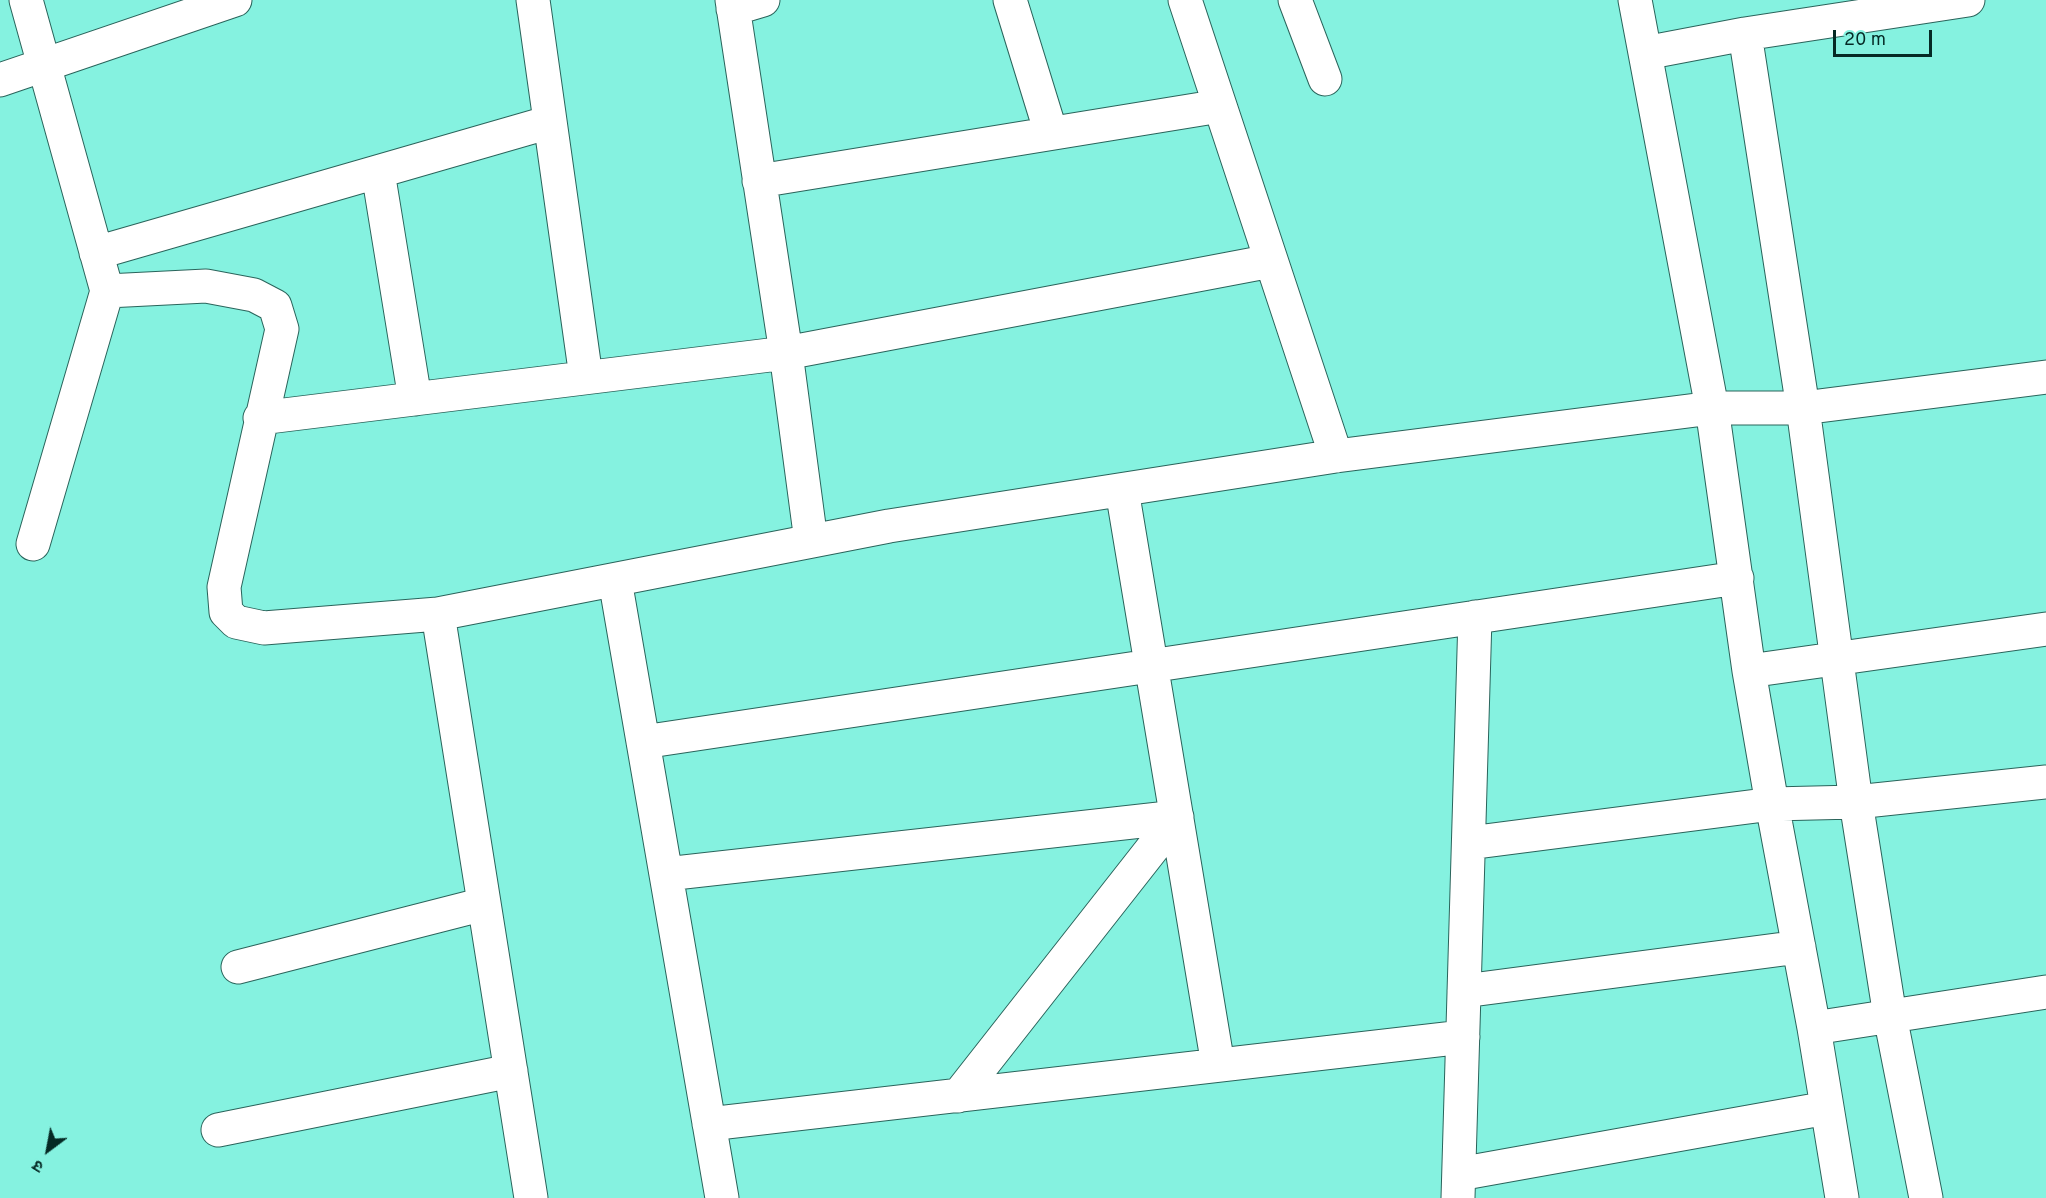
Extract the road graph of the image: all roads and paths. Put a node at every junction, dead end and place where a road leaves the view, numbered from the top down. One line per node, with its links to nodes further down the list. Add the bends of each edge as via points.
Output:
1 (26, 0): 12 (street)
2 (235, 0): 12 (street)
3 (533, 0): 16 (street)
4 (1010, 0): 17 (street)
5 (1185, 0): 15 (street)
6 (1295, 0): 13 (street)
7 (1635, 0): 11 (street)
8 (1968, 0): 10 (street)
9 (743, 3): 19 (street)
10 (1745, 34): 11 (street); 28 (street)
11 (1645, 53): 27 (street)
12 (45, 66): 14 (street); 20 (street)
13 (1325, 79)
14 (0, 80)
15 (1220, 106): 17 (street); 21 (street)
16 (550, 122): 18 (street); 25 (street)
17 (1051, 133): 19 (street)
18 (378, 171): 20 (street); 26 (street)
19 (759, 181): 23 (street)
20 (96, 253): 22 (street)
21 (1271, 261): 23 (street); 30 (street)
22 (106, 291): 29 (street, via 206,286 254,295 274,306 282,328); 33 (street)
23 (786, 352): 25 (street); 32 (street)
24 (2046, 376): 28 (street)
25 (586, 377): 26 (street)
26 (415, 399): 29 (street)
27 (1712, 408): 28 (street); 30 (street); 34 (street)
28 (1803, 408): 39 (street)
29 (260, 418): 36 (street, via 224,587 226,612 236,622 264,628)
30 (1336, 456): 31 (street)
31 (1122, 490): 32 (street); 40 (street)
32 (811, 541): 35 (street)
33 (33, 544)
34 (1737, 578): 37 (street); 41 (street)
35 (615, 580): 36 (street); 42 (street)
36 (438, 614): 49 (street)
37 (1476, 617): 40 (street); 47 (street)
38 (2046, 629): 39 (street)
39 (1837, 659): 41 (street); 44 (street)
40 (1152, 665): 42 (street); 46 (street)
41 (1749, 671): 45 (street)
42 (643, 742): 48 (street)
43 (2046, 782): 44 (street)
44 (1856, 802): 45 (street); 54 (street)
45 (1772, 804): 47 (street); 50 (street)
46 (1177, 817): 48 (street); 57 (street); 59 (street)
47 (1469, 843): 52 (street)
48 (666, 874): 61 (street)
49 (484, 904): 51 (street); 58 (street)
50 (1799, 947): 52 (street); 55 (street)
51 (238, 967)
52 (1464, 991): 56 (street)
53 (2046, 992): 54 (street)
54 (1890, 1016): 55 (street); 67 (street)
55 (1814, 1028): 60 (street)
56 (1463, 1036): 57 (street); 63 (street)
57 (1218, 1065): 59 (street)
58 (511, 1071): 62 (street); 64 (street)
59 (958, 1096): 61 (street)
60 (1827, 1108): 63 (street); 66 (street)
61 (709, 1124): 65 (street)
62 (218, 1130)
63 (1459, 1186)
64 (531, 1198)
65 (722, 1198)
66 (1842, 1198)
67 (1926, 1198)

